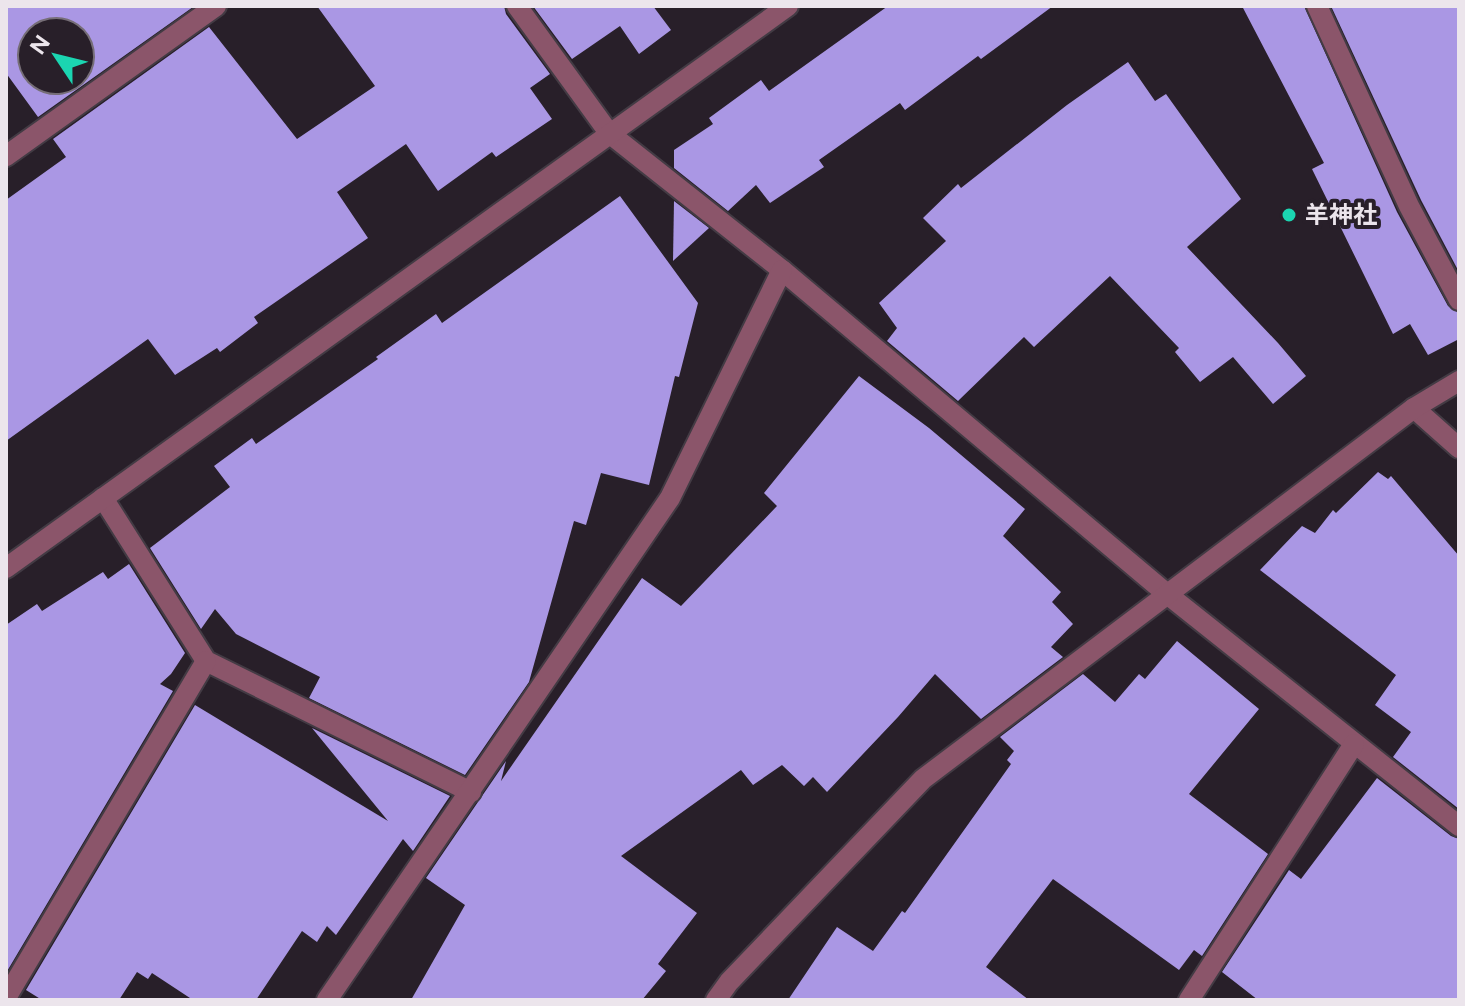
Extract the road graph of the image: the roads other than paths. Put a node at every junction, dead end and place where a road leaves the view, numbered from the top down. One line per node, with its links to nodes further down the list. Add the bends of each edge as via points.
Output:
1 (216, 6): 6 (street)
2 (517, 6): 5 (street)
3 (788, 6): 5 (street)
4 (1317, 6): 8 (street, via 1409,206)
5 (609, 133): 7 (street); 12 (street)
6 (6, 156)
7 (782, 270): 14 (street); 17 (street, via 670,498)
8 (1459, 300)
9 (1459, 381): 10 (street)
10 (1414, 408): 11 (street); 14 (street)
11 (1459, 448)
12 (103, 498): 13 (street); 15 (street)
13 (6, 568)
14 (1167, 594): 16 (street); 21 (street, via 923,779)
15 (206, 661): 17 (street); 19 (street)
16 (1354, 744): 18 (street); 22 (street)
17 (471, 792): 20 (street)
18 (1459, 826)
19 (6, 998)
20 (327, 1000)
21 (716, 1000)
22 (1189, 1000)

